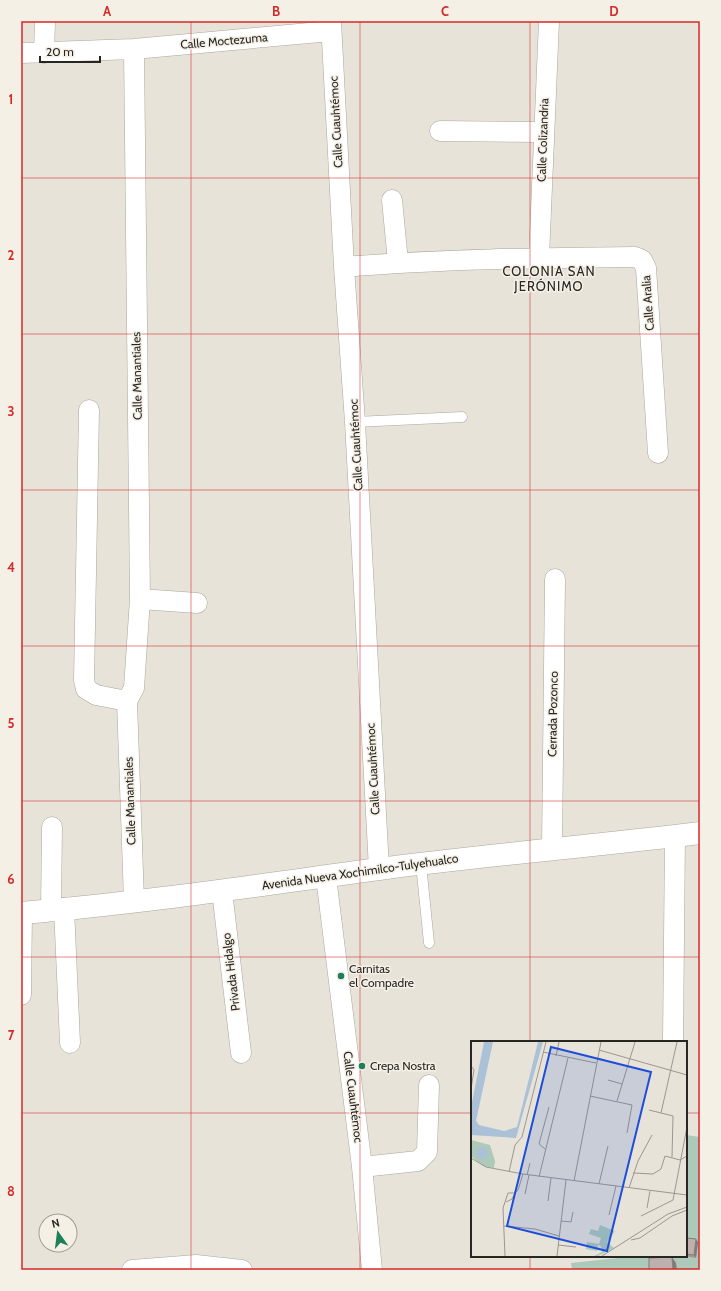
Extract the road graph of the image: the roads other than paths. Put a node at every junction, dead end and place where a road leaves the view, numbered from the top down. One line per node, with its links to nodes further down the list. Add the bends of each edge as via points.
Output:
1 (45, 21): 6 (street)
2 (549, 21): 8 (street, Calle Colizandria)
3 (331, 26): 4 (street, Calle Moctezuma); 12 (street, Calle Cuauhtémoc)
4 (134, 50): 6 (street, Calle Moctezuma); 18 (street, Calle Manantiales)
5 (21, 53): 6 (street, Calle Moctezuma)
6 (44, 53)
7 (440, 131): 8 (street)
8 (543, 132): 10 (street, Calle Colizandria)
9 (392, 200): 11 (street)
10 (539, 258): 11 (street, Calle Aralia); 16 (street, Calle Aralia, via 635,257 642,260 646,268)
11 (398, 262): 12 (street, Calle Aralia)
12 (344, 267): 15 (street, Calle Cuauhtémoc)
13 (89, 410): 20 (street, via 84,680 86,689 96,694)
14 (462, 417): 15 (lane)
15 (355, 422): 26 (street, Calle Cuauhtémoc)
16 (658, 453)
17 (555, 579): 24 (street, Cerrada Pozonco)
18 (140, 598): 19 (street); 20 (street, Calle Manantiales, via 134,688)
19 (197, 603)
20 (127, 701): 29 (street, Calle Manantiales)
21 (52, 827): 30 (street)
22 (700, 833): 23 (main road, Avenida Nueva Xochimilco-Tulyehualco)
23 (674, 836): 24 (main road, Avenida Nueva Xochimilco-Tulyehualco); 34 (street)
24 (552, 848): 25 (main road, Avenida Nueva Xochimilco-Tulyehualco)
25 (421, 864): 26 (main road, Avenida Nueva Xochimilco-Tulyehualco); 32 (lane)
26 (379, 869): 27 (main road, Avenida Nueva Xochimilco-Tulyehualco)
27 (326, 877): 28 (main road, Avenida Nueva Xochimilco-Tulyehualco); 38 (street, Calle Cuauhtémoc)
28 (222, 891): 29 (main road, Avenida Nueva Xochimilco-Tulyehualco); 36 (street, Privada Hidalgo)
29 (134, 901): 30 (main road, Avenida Nueva Xochimilco-Tulyehualco)
30 (57, 909): 31 (main road, Avenida Nueva Xochimilco-Tulyehualco); 35 (street)
31 (22, 913): 33 (street)
32 (429, 943)
33 (21, 996)
34 (673, 1041)
35 (70, 1043)
36 (241, 1053)
37 (429, 1085): 38 (street, via 427,1152 418,1161)
38 (362, 1167): 41 (street, Calle Cuauhtémoc)
39 (132, 1270): 40 (street, via 196,1264)
40 (242, 1270)
41 (372, 1270)

